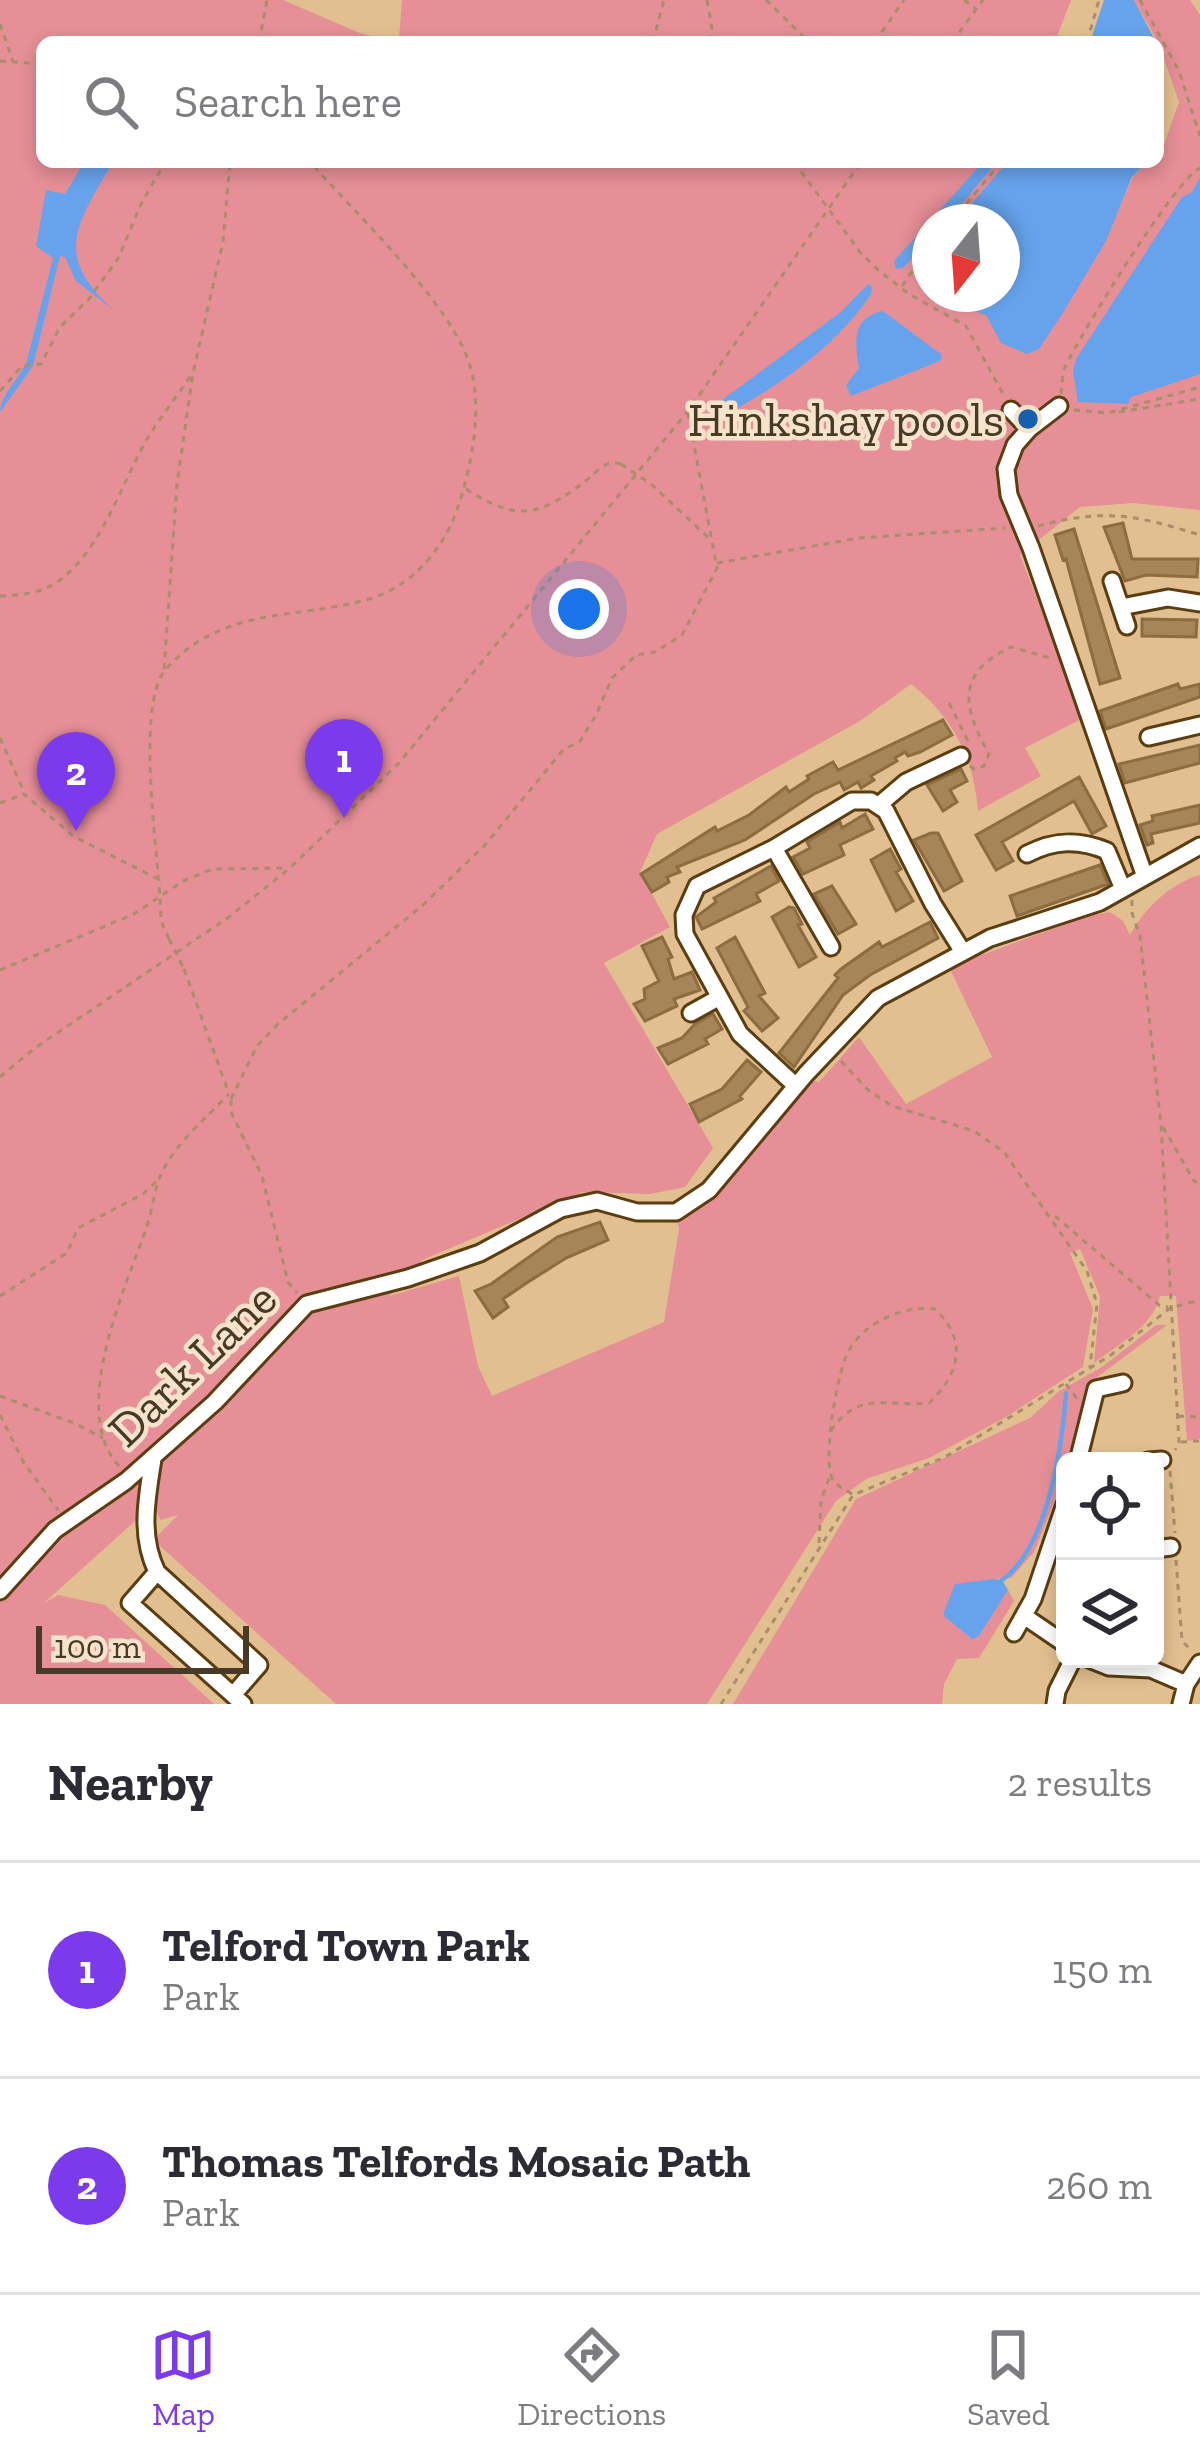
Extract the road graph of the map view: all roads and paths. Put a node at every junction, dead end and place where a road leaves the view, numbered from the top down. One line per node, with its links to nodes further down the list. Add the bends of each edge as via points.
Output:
1 (268, 0): 12 (path)
2 (664, 0): 13 (path)
3 (706, 0): 14 (path)
4 (766, 0): 15 (path)
5 (904, 0): 16 (path)
6 (964, 0): 10 (path)
7 (983, 0): 10 (path)
8 (1100, 0): 18 (path)
9 (1140, 0): 19 (path)
10 (976, 9): 17 (path)
11 (0, 24): 22 (path)
12 (260, 36)
13 (655, 36)
14 (710, 36)
15 (800, 36)
16 (879, 36)
17 (956, 36)
18 (1089, 36)
19 (1160, 36)
20 (1164, 44): 24 (path)
21 (0, 61): 22 (path)
22 (14, 63): 23 (path)
23 (36, 64)
24 (1200, 136)
25 (162, 168): 38 (path, via 119,257 40,364 22,365)
26 (229, 168): 36 (path, via 223,242)
27 (315, 168): 45 (path, via 455,330 475,395)
28 (798, 168): 33 (path)
29 (856, 168): 33 (path)
30 (996, 168): 32 (path)
31 (1200, 168): 40 (path, via 1103,302 1063,371)
32 (966, 204)
33 (827, 206): 35 (path, via 860,252); 42 (path)
34 (912, 271): 35 (path)
35 (901, 287): 41 (path, via 966,326)
36 (193, 373): 51 (path, via 72,569 53,585); 56 (path)
37 (1200, 387): 43 (path)
38 (0, 391)
39 (1200, 399): 43 (path)
40 (1059, 406): 43 (path); 44 (street)
41 (1011, 410): 44 (street)
42 (688, 411): 48 (path); 68 (path, via 399,763)
43 (1108, 413)
44 (1029, 429): 46 (street, via 1006,469)
45 (464, 488): 48 (path, bridge, via 491,506 527,513 612,462 651,484); 56 (path, via 436,551 392,591 248,620)
46 (1020, 527): 47 (path, via 1119,513); 49 (path, via 859,538); 55 (street)
47 (1200, 536)
48 (712, 541): 49 (path)
49 (716, 563): 80 (path, via 682,635 636,655 612,678 580,741 563,750 423,905 278,1024)
50 (1112, 581): 53 (street)
51 (0, 596)
52 (1200, 603): 53 (street, via 1168,598)
53 (1121, 607): 54 (street)
54 (1127, 626)
55 (1067, 655): 61 (path, via 1052,660 1011,647 974,672 970,714 989,754 974,769); 70 (street)
56 (164, 670): 69 (path, via 150,718)
57 (950, 703): 61 (path, via 970,746)
58 (1200, 725): 59 (street)
59 (1149, 737)
60 (0, 738): 62 (path)
61 (962, 756): 64 (street)
62 (24, 794): 63 (path); 69 (path, via 73,836)
63 (0, 802)
64 (880, 804): 66 (street, via 852,801); 73 (street)
65 (1200, 846): 70 (street)
66 (774, 848): 72 (street); 75 (street, via 697,886 688,900 685,934)
67 (1027, 854): 70 (street, via 1083,841 1107,851)
68 (290, 868): 71 (path, via 213,869); 78 (path)
69 (159, 880): 71 (path)
70 (1133, 882): 73 (street); 81 (path)
71 (161, 895): 74 (path); 80 (path, bridge, via 161,921)
72 (831, 947)
73 (964, 952): 77 (street, via 878,998)
74 (0, 970)
75 (718, 998): 76 (street); 79 (street, via 757,1054)
76 (691, 1013)
77 (830, 1048): 79 (street); 84 (path, via 892,1106 974,1131 1004,1152)
78 (0, 1077)
79 (796, 1086): 87 (street, Dark Lane, via 709,1190 676,1212 597,1201 561,1209 479,1253)
80 (230, 1096): 82 (path); 87 (path, via 262,1175 288,1282)
81 (1162, 1125): 83 (path); 88 (path)
82 (160, 1178): 85 (path, via 78,1228 67,1253); 96 (path, via 99,1380)
83 (1200, 1184)
84 (1048, 1212): 88 (path); 89 (path, via 1087,1270 1097,1304)
85 (0, 1296)
86 (1200, 1300): 88 (path)
87 (307, 1304): 99 (street, Dark Lane)
88 (1170, 1308): 89 (path); 93 (path)
89 (1089, 1368): 102 (path, via 945,1457)
90 (1123, 1383): 98 (street, via 1096,1389)
91 (0, 1396): 96 (path)
92 (0, 1415): 103 (path)
93 (1178, 1416): 94 (path); 97 (path, via 1179,1442)
94 (1200, 1417)
95 (831, 1431): 95 (path, via 848,1351 883,1318 935,1309 958,1354 938,1395 929,1403 862,1403); 100 (path)
96 (103, 1438): 101 (path)
97 (1200, 1441)
98 (1080, 1452)
99 (153, 1458): 101 (street, Dark Lane); 106 (street, via 146,1532)
100 (830, 1474): 102 (path); 105 (path)
101 (126, 1481): 107 (street, Dark Lane, via 55,1530)
102 (853, 1495): 105 (path)
103 (49, 1500)
104 (1056, 1542): 108 (street)
105 (819, 1546): 117 (path)
106 (157, 1572): 116 (street, via 259,1665); 116 (street, via 130,1604)
107 (0, 1591)
108 (1024, 1616): 109 (street); 110 (street)
109 (1014, 1633)
110 (1056, 1638)
111 (1182, 1642): 112 (path)
112 (1200, 1660): 115 (street)
113 (1068, 1668): 118 (street)
114 (1130, 1668): 115 (street)
115 (1186, 1684): 119 (street)
116 (238, 1699)
117 (721, 1704)
118 (1054, 1704)
119 (1181, 1704)

